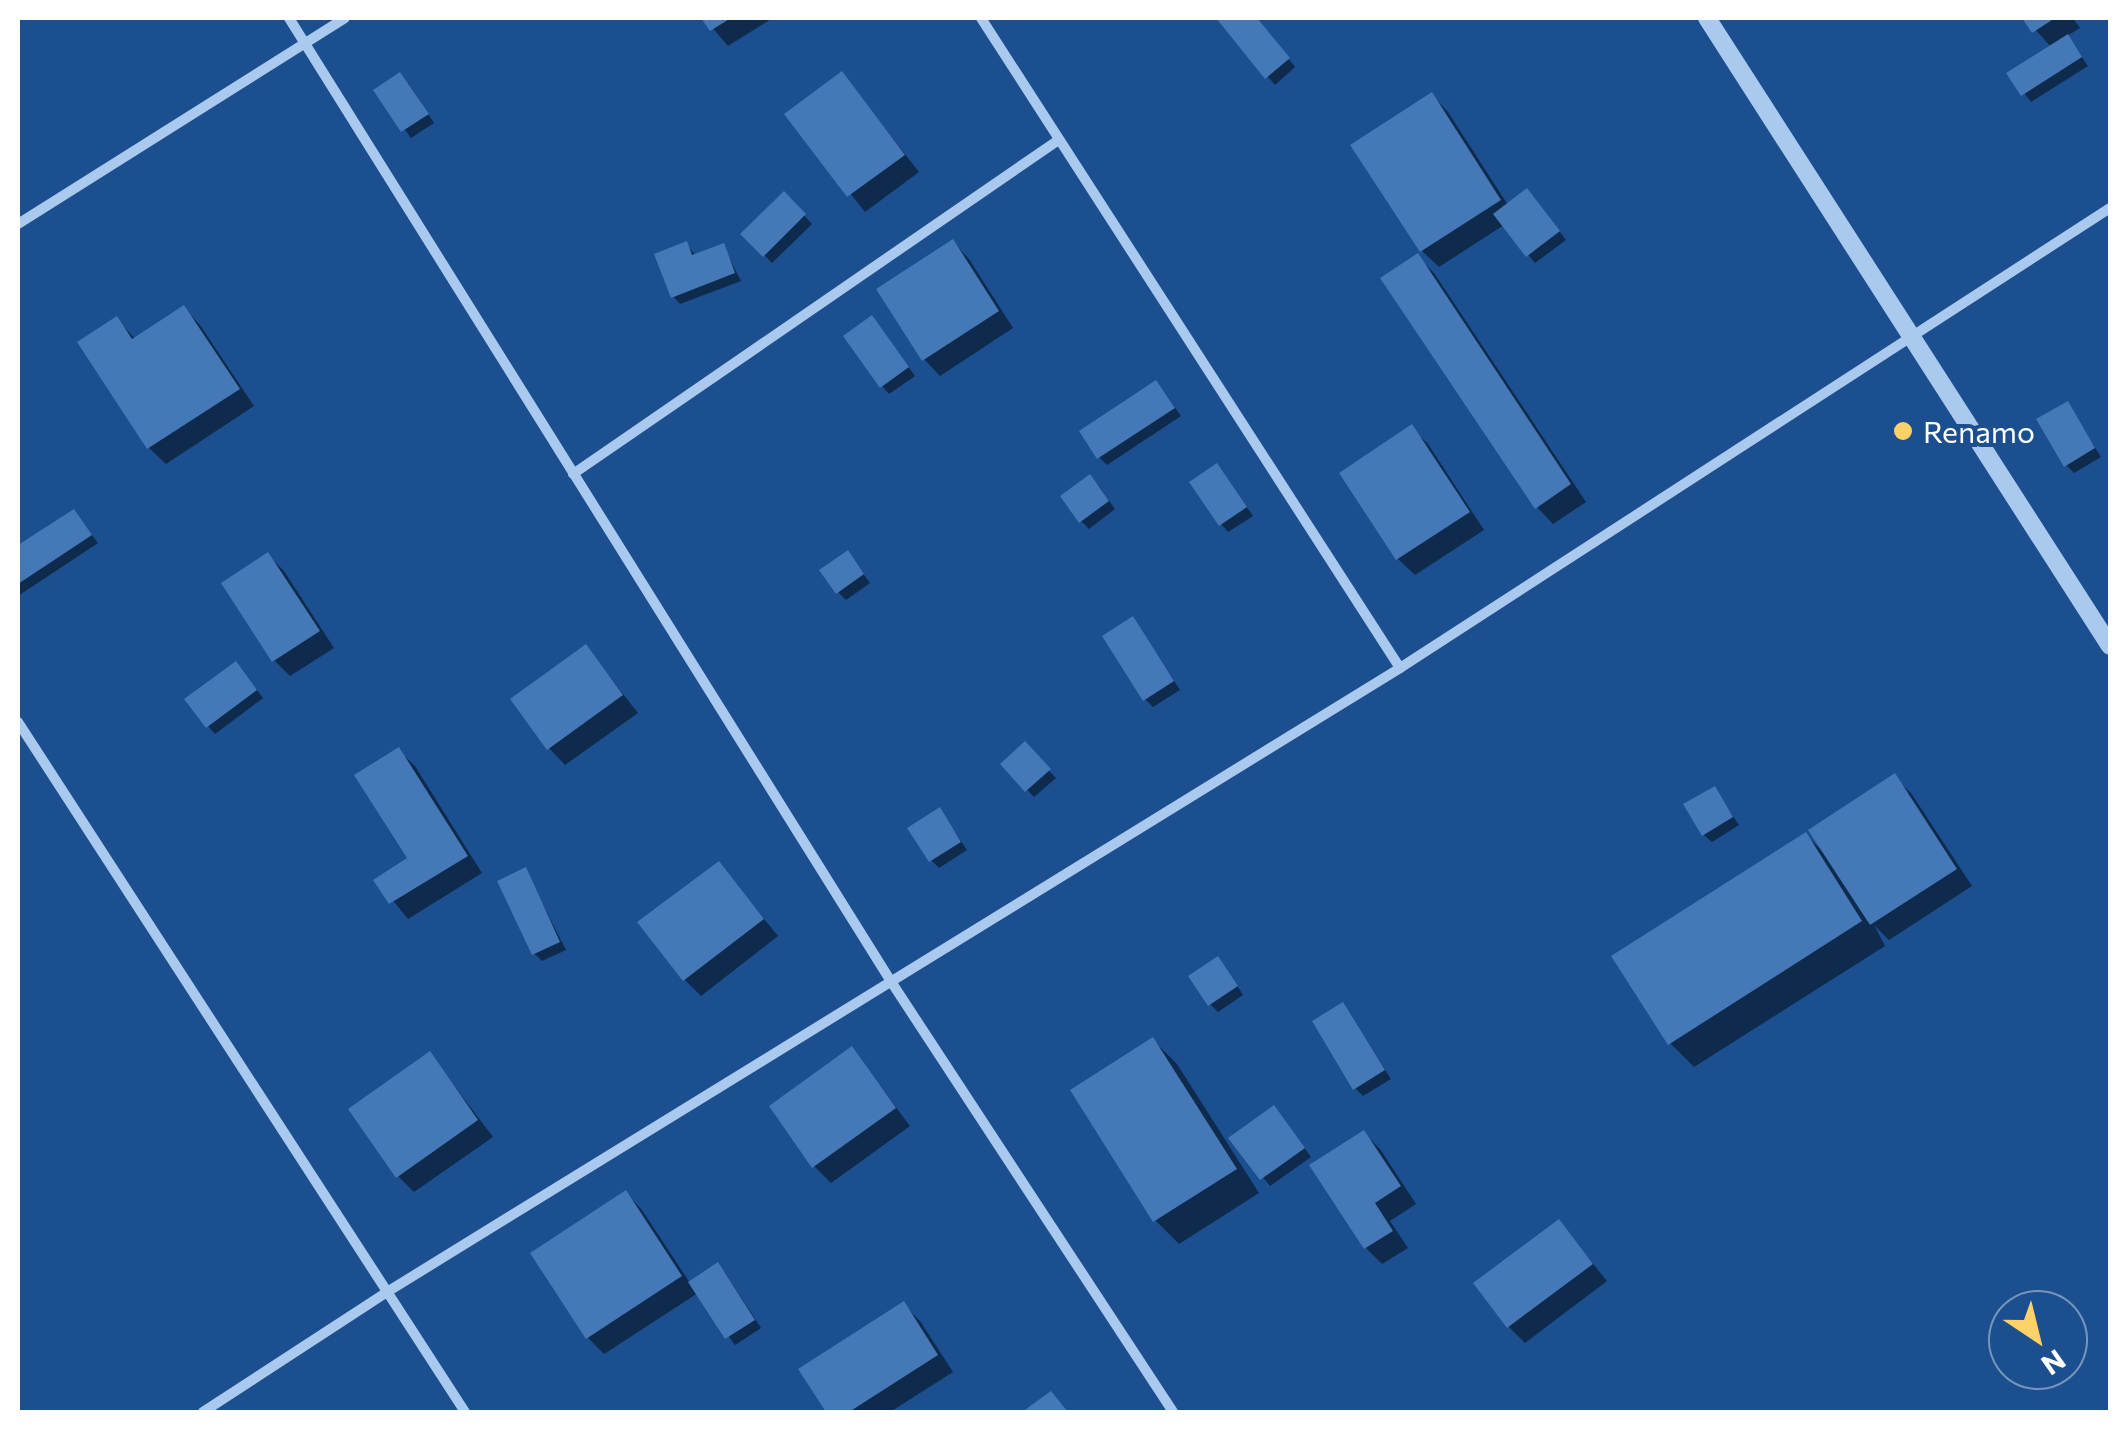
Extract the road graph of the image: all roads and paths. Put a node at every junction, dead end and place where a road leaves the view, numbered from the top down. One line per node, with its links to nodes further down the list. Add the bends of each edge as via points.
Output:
1 (289, 18): 5 (street)
2 (345, 18): 5 (street)
3 (981, 18): 6 (street)
4 (1708, 18): 9 (street)
5 (305, 44): 8 (street); 10 (street)
6 (1057, 141): 10 (street); 12 (street)
7 (2110, 208): 9 (street)
8 (18, 224)
9 (1910, 338): 11 (street); 12 (street)
10 (572, 474): 14 (street)
11 (2110, 646)
12 (1400, 668): 14 (street)
13 (18, 722): 15 (street)
14 (892, 983): 15 (street); 18 (street)
15 (386, 1292): 16 (street); 17 (street)
16 (203, 1412)
17 (464, 1412)
18 (1174, 1412)

